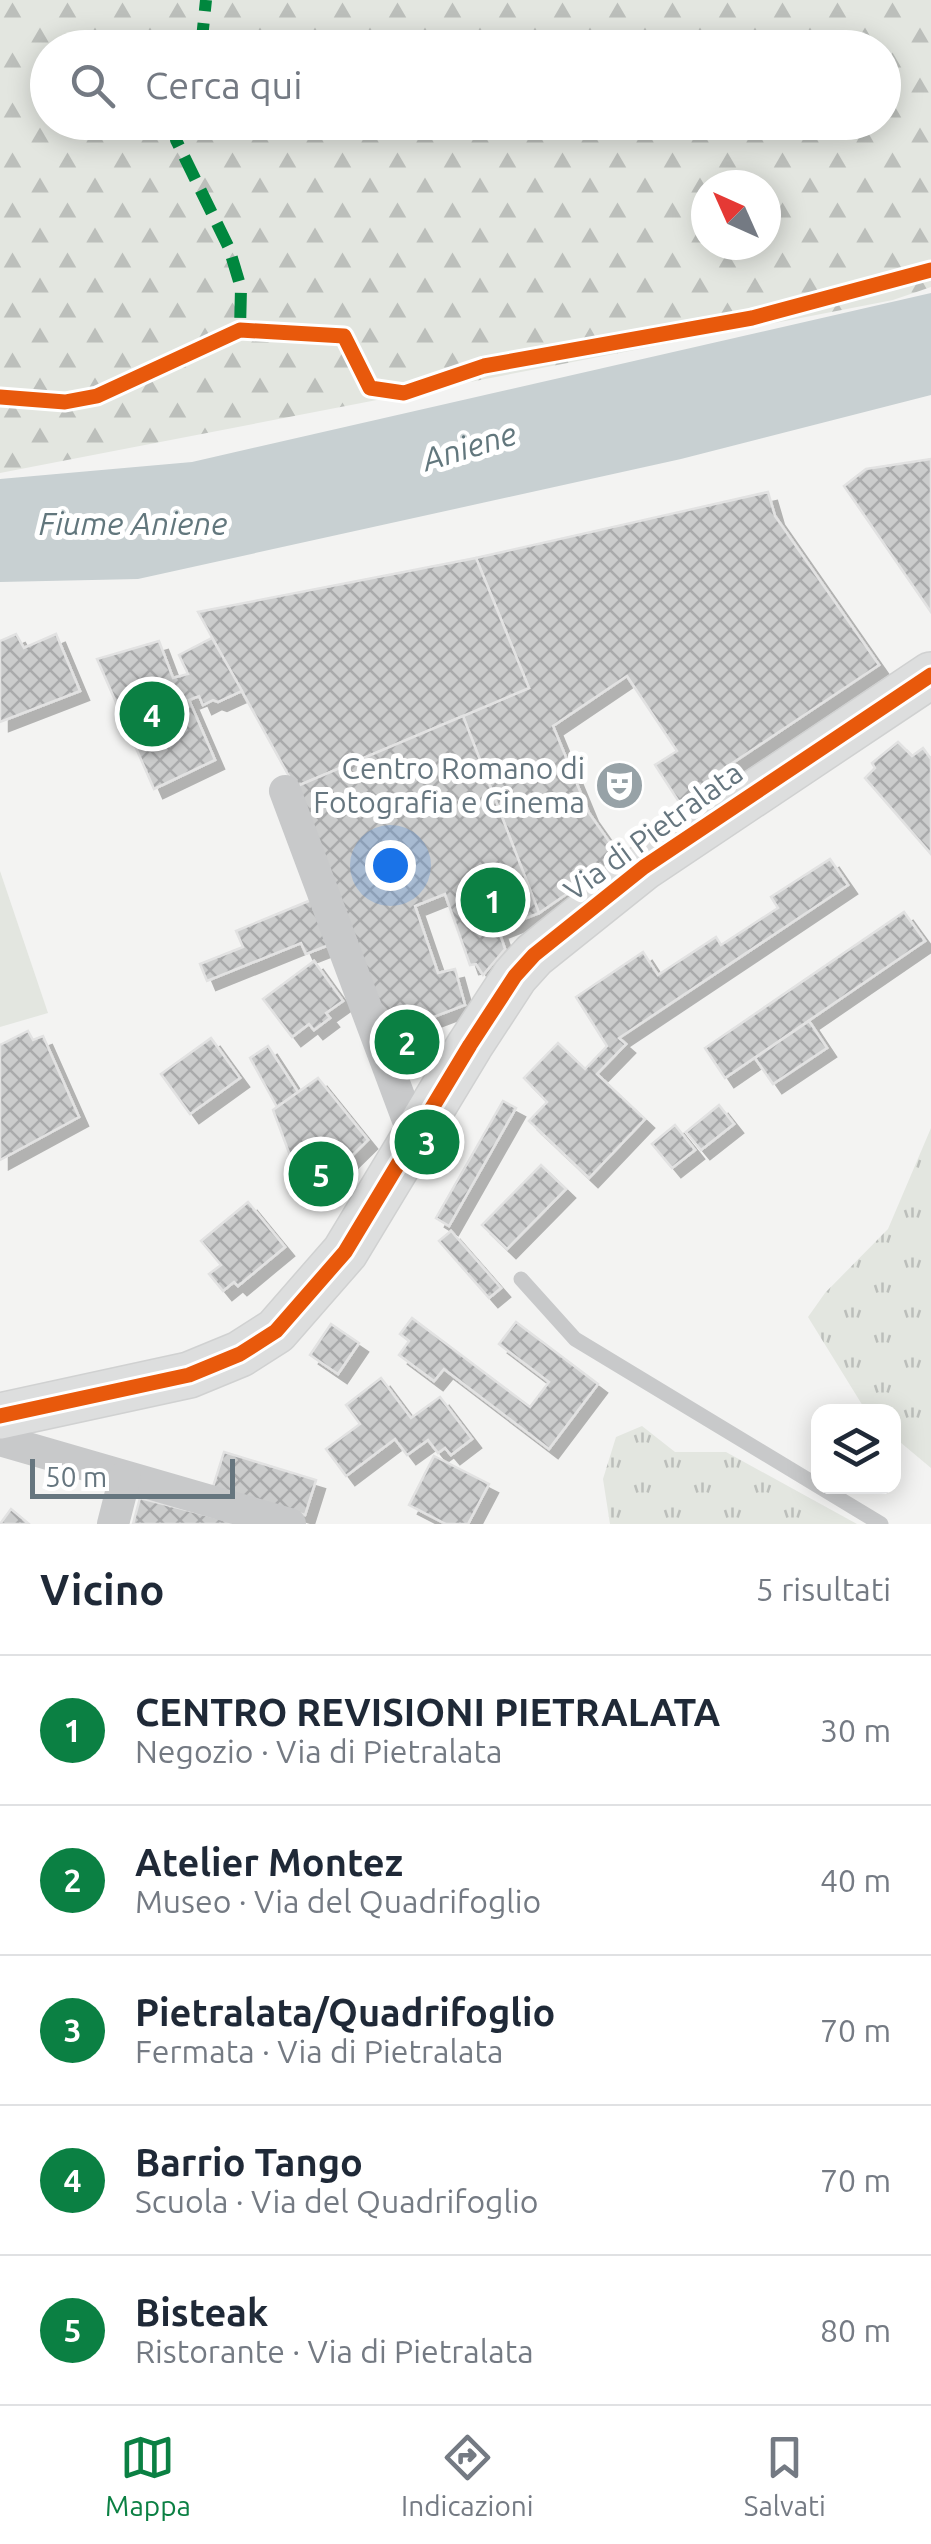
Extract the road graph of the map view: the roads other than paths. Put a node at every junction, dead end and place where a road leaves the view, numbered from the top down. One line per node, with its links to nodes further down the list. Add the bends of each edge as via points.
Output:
1 (931, 675): 3 (street, Via di Pietralata, via 644,866 546,944 510,985)
2 (285, 791): 3 (street)
3 (415, 1139): 5 (street, Via di Pietralata, via 328,1275 258,1344 189,1375)
4 (521, 1279): 10 (lane, via 575,1339)
5 (0, 1416)
6 (0, 1440): 7 (street)
7 (124, 1478): 8 (street); 9 (street)
8 (273, 1522)
9 (113, 1524)
10 (881, 1524)

